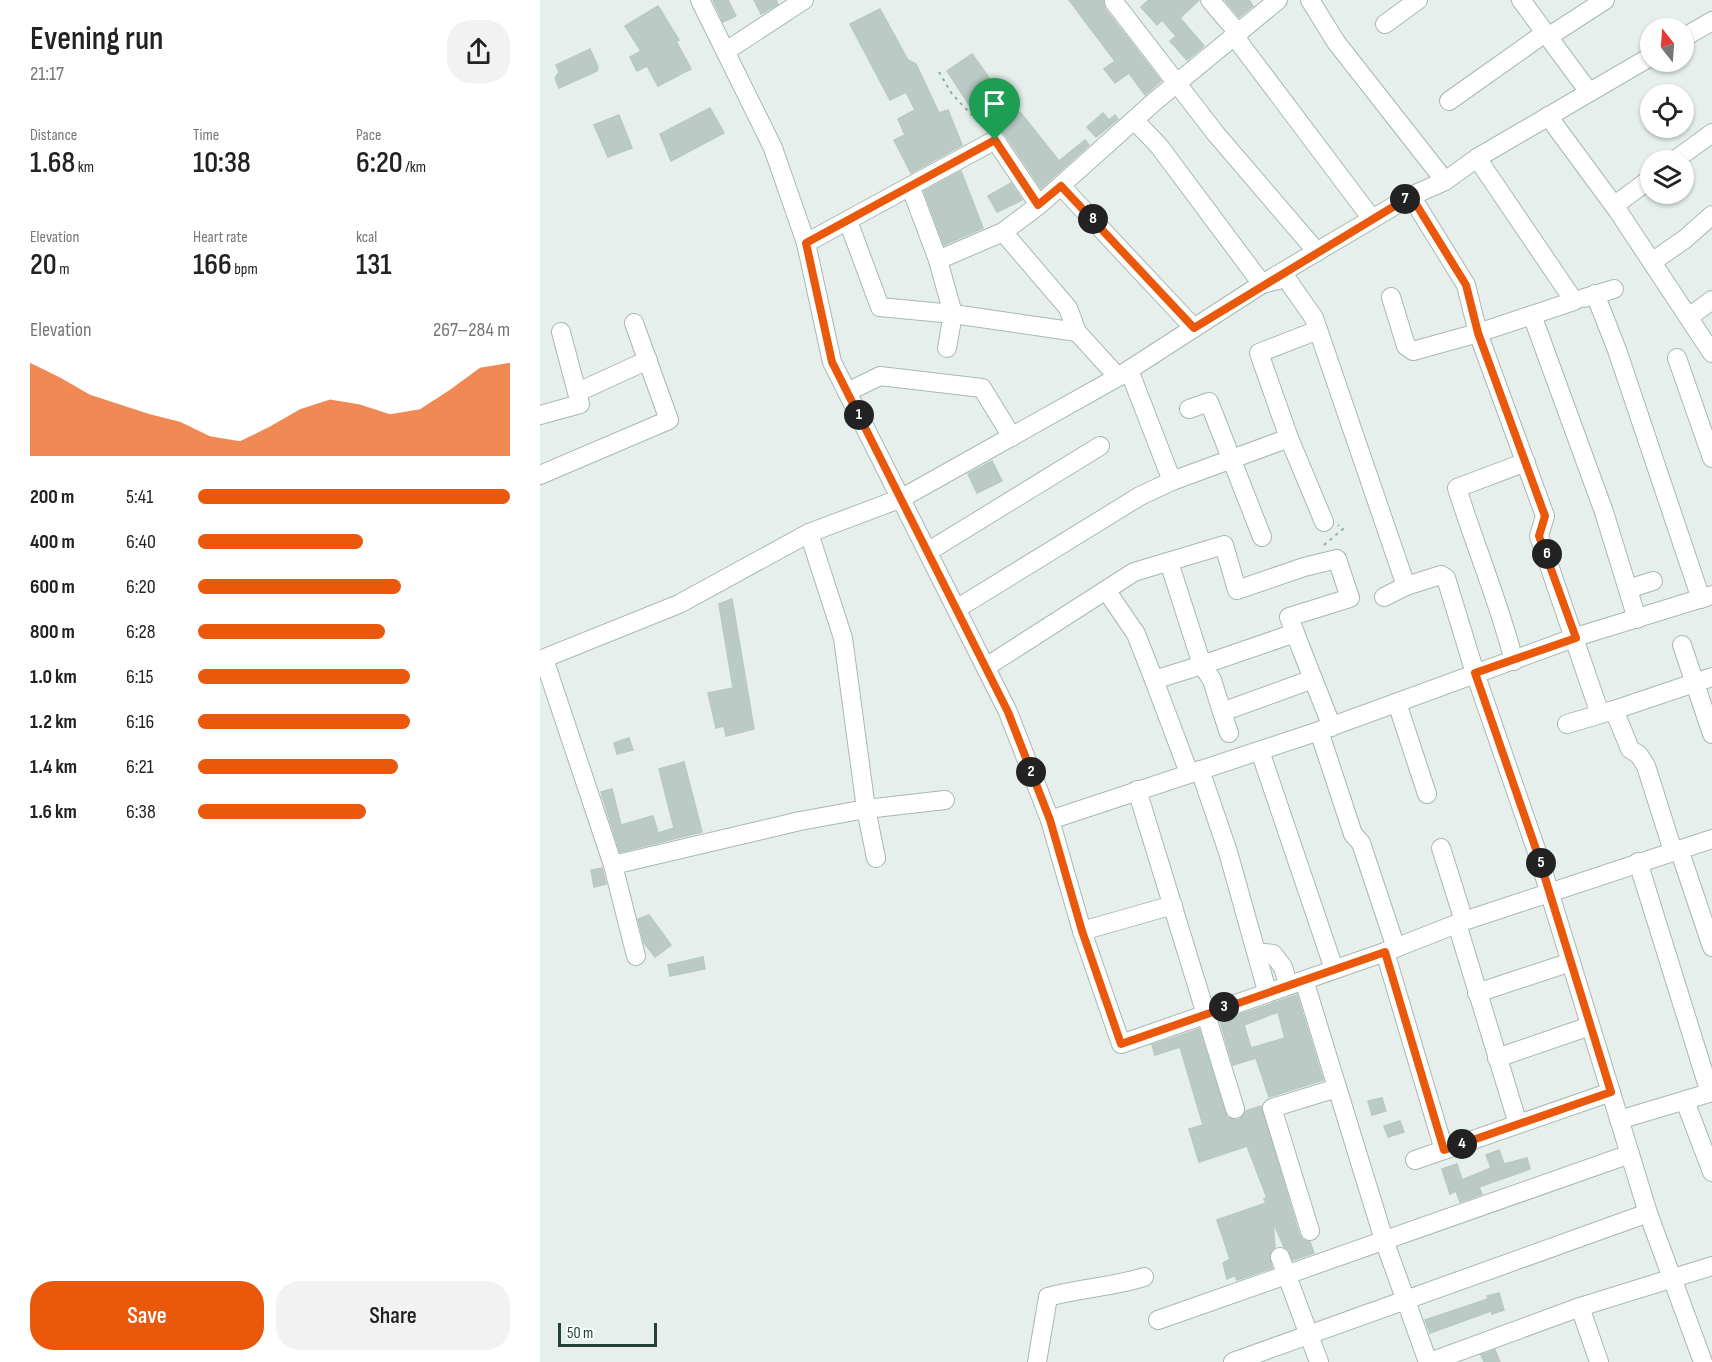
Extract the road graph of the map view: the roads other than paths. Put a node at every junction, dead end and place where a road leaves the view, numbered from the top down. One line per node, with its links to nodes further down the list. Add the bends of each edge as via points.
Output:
1 (700, 0): 15 (street)
2 (804, 0): 15 (street)
3 (1210, 0): 13 (street)
4 (1278, 0): 13 (street)
5 (1311, 0): 25 (street, via 1336,42)
6 (1418, 0): 11 (street)
7 (1521, 0): 14 (street)
8 (1605, 0): 14 (street)
9 (1114, 2): 17 (street)
10 (1712, 21): 12 (street)
11 (1384, 24)
12 (1694, 32)
13 (1237, 35): 17 (street); 33 (street)
14 (1546, 35): 18 (street); 19 (street)
15 (726, 51): 36 (street, via 773,148)
16 (1640, 63): 18 (street)
17 (1176, 85): 21 (street); 37 (street)
18 (1589, 92): 20 (street)
19 (1449, 101)
20 (1548, 116): 24 (street); 31 (street)
21 (1134, 120): 26 (street); 40 (street, via 1159,146)
22 (1712, 133): 23 (street)
23 (1689, 150)
24 (1477, 158): 25 (street); 45 (street)
25 (1445, 181): 29 (street)
26 (1061, 186): 30 (street); 50 (street)
27 (1640, 186): 31 (street)
28 (911, 188): 30 (street, via 995,140); 34 (street); 38 (street)
29 (1411, 196): 33 (street); 54 (street, via 1466,285)
30 (1038, 205): 35 (street)
31 (1615, 205): 39 (street)
32 (1712, 215): 39 (street)
33 (1372, 219): 37 (street)
34 (848, 222): 36 (street); 46 (street, via 880,307)
35 (1003, 232): 38 (street); 53 (street, via 1068,308)
36 (806, 243): 61 (street, via 832,362)
37 (1317, 252): 40 (street)
38 (938, 260): 46 (street)
39 (1652, 262): 48 (street)
40 (1262, 284): 50 (street); 51 (street, via 1286,278)
41 (1614, 289): 42 (street)
42 (1595, 294): 45 (street); 83 (street)
43 (1391, 297): 54 (street, via 1406,346 1413,351)
44 (1712, 300): 48 (street)
45 (1574, 301): 47 (street)
46 (953, 314): 53 (street); 55 (street)
47 (1532, 315): 54 (street); 80 (street)
48 (1689, 317): 56 (street)
49 (634, 323): 58 (street)
50 (1194, 328): 59 (street)
51 (1318, 330): 65 (street, via 1259,353); 79 (street)
52 (561, 332): 60 (street)
53 (1077, 332): 59 (street)
54 (1478, 333): 69 (street)
55 (947, 348)
56 (1712, 353)
57 (1677, 358): 67 (street)
58 (648, 360): 60 (street); 70 (street, via 669,420)
59 (1124, 373): 64 (street); 71 (street)
60 (578, 392): 63 (street, via 580,404)
61 (847, 392): 64 (street, via 880,376 982,388); 72 (street)
62 (1190, 409): 68 (street, via 1209,402)
63 (540, 415)
64 (1012, 436): 72 (street)
65 (1289, 438): 68 (street); 73 (street)
66 (1100, 446): 76 (street)
67 (1712, 458)
68 (1230, 460): 71 (street); 75 (street)
69 (1526, 462): 87 (street, via 1545,516 1539,536); 90 (street, via 1457,488)
70 (540, 475)
71 (1172, 481): 84 (street, via 1140,496)
72 (902, 498): 74 (street); 76 (street)
73 (1324, 522)
74 (809, 533): 89 (street, via 679,604); 110 (street, via 843,638)
75 (1262, 537)
76 (929, 551): 84 (street)
77 (1169, 562): 81 (street, via 1134,572); 86 (street, via 1224,545 1237,590 1337,560 1350,598 1289,617); 91 (street)
78 (1653, 581): 80 (street)
79 (1406, 586): 82 (street); 93 (street, via 1441,575 1446,578)
80 (1628, 589): 85 (street)
81 (1106, 590): 92 (street); 96 (street, via 1136,634)
82 (1384, 597)
83 (1706, 597): 85 (street)
84 (958, 608): 92 (street)
85 (1637, 619): 87 (street)
86 (1294, 633): 91 (street); 95 (street)
87 (1576, 638): 90 (street); 100 (street)
88 (1682, 645): 97 (street)
89 (542, 659): 117 (street)
90 (1514, 661): 93 (street)
91 (1202, 665): 96 (street); 99 (street, via 1212,680)
92 (986, 667): 111 (street)
93 (1475, 673): 98 (street); 118 (street)
94 (1712, 677): 97 (street)
95 (1313, 679): 99 (street); 102 (street)
96 (1154, 680): 106 (street)
97 (1694, 683): 100 (street); 104 (street)
98 (1397, 703): 102 (street); 108 (street)
99 (1222, 712): 103 (street)
100 (1607, 712): 101 (street); 114 (street, via 1630,749 1640,755 1646,766)
101 (1567, 724)
102 (1325, 729): 105 (street); 123 (street)
103 (1229, 733)
104 (1712, 734)
105 (1260, 751): 106 (street); 127 (street)
106 (1195, 771): 107 (street); 124 (street, via 1228,852)
107 (1137, 790): 111 (street); 119 (street)
108 (1427, 794)
109 (945, 800): 110 (street)
110 (866, 809): 115 (street); 117 (street, via 800,820)
111 (1050, 820): 121 (street)
112 (1712, 839): 114 (street)
113 (1442, 848): 120 (street)
114 (1676, 850): 116 (street); 122 (street)
115 (876, 858)
116 (1638, 862): 118 (street); 136 (street)
117 (613, 865): 125 (street)
118 (1550, 892): 120 (street); 126 (street)
119 (1173, 905): 121 (street); 131 (street)
120 (1460, 923): 123 (street); 130 (street)
121 (1082, 931): 131 (street, via 1121,1044)
122 (1712, 947)
123 (1390, 950): 127 (street); 141 (street)
124 (1256, 952): 128 (street, via 1273,954); 129 (street)
125 (636, 956)
126 (1571, 962): 130 (street); 132 (street)
127 (1334, 969): 128 (street)
128 (1296, 982): 129 (street); 134 (street)
129 (1267, 991): 131 (street)
130 (1477, 993): 133 (street)
131 (1206, 1013): 138 (street)
132 (1590, 1026): 133 (street); 135 (street)
133 (1497, 1058): 140 (street)
134 (1337, 1088): 146 (street, via 1272,1108); 147 (street)
135 (1611, 1092): 139 (street); 140 (street)
136 (1711, 1093): 137 (street)
137 (1685, 1101): 139 (street); 144 (street)
138 (1235, 1108)
139 (1619, 1120): 142 (street)
140 (1518, 1124): 141 (street)
141 (1444, 1150): 143 (street)
142 (1630, 1154): 145 (street); 147 (street)
143 (1415, 1160)
144 (1712, 1173)
145 (1648, 1213): 152 (street); 153 (street)
146 (1310, 1231)
147 (1384, 1240): 150 (street); 153 (street)
148 (1280, 1257): 150 (street)
149 (1712, 1266): 152 (street)
150 (1287, 1275): 155 (street); 156 (street)
151 (1144, 1277): 158 (street, via 1048,1297)
152 (1671, 1279): 154 (street); 157 (street)
153 (1406, 1298): 156 (street); 161 (street)
154 (1580, 1307): 161 (street); 162 (street)
155 (1158, 1320)
156 (1309, 1334): 159 (street); 160 (street)
157 (1705, 1354)
158 (1037, 1362)
159 (1233, 1362)
160 (1319, 1362)
161 (1432, 1362)
162 (1599, 1362)

